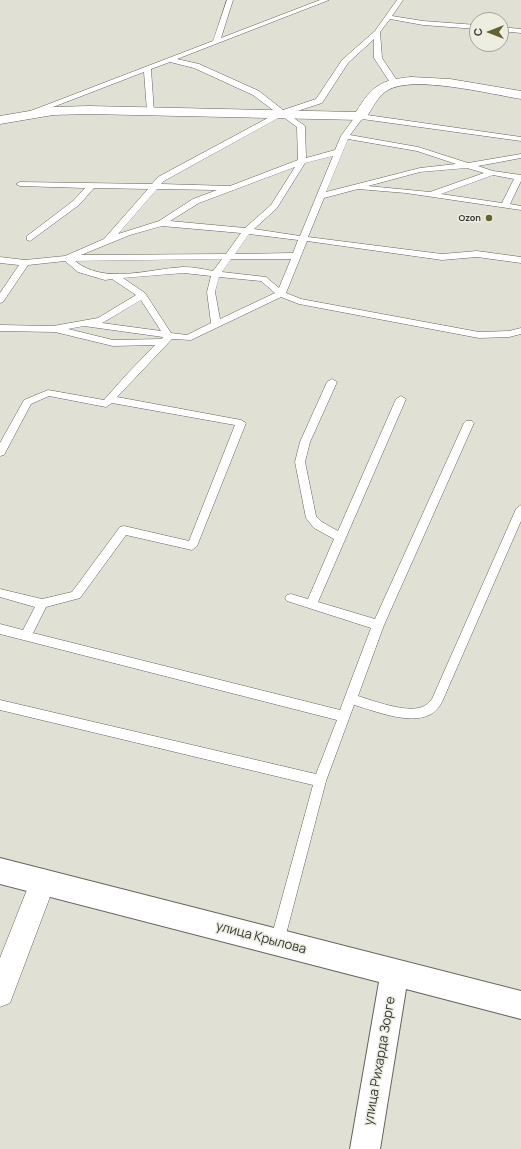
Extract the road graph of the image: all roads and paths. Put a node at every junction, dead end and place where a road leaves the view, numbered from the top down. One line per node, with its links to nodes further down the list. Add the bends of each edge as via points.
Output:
1 (230, 0): 9 (lane)
2 (326, 0): 9 (lane)
3 (400, 0): 4 (lane)
4 (388, 17): 5 (lane); 8 (lane)
5 (469, 26)
6 (509, 30): 7 (lane)
7 (521, 31)
8 (376, 32): 12 (lane, via 378,58); 15 (lane, via 346,62 318,101)
9 (216, 42): 10 (lane)
10 (170, 60): 11 (lane); 15 (lane, via 196,66 256,93)
11 (147, 68): 14 (lane); 16 (lane)
12 (394, 82): 13 (street, via 435,82); 17 (street, via 382,88)
13 (521, 95)
14 (151, 111): 15 (street); 16 (street, via 89,110)
15 (282, 113): 17 (street); 23 (lane, via 301,126); 29 (lane, via 161,178)
16 (24, 115): 18 (street)
17 (360, 116): 19 (lane); 20 (lane)
18 (0, 120)
19 (345, 136): 21 (lane); 24 (lane, via 418,149)
20 (521, 139)
21 (338, 152): 23 (lane); 33 (lane)
22 (521, 156): 24 (lane)
23 (302, 161): 30 (lane); 37 (lane, via 274,206)
24 (469, 166): 25 (lane); 31 (lane, via 420,170)
25 (492, 173): 26 (lane); 32 (lane)
26 (520, 178): 34 (lane)
27 (20, 184): 28 (lane)
28 (92, 186): 29 (lane); 38 (lane, via 76,203)
29 (154, 186): 30 (lane); 40 (lane)
30 (230, 188): 36 (lane, via 196,201)
31 (351, 188): 32 (lane); 33 (lane)
32 (430, 194): 34 (lane)
33 (321, 196): 39 (lane)
34 (505, 206): 35 (lane)
35 (521, 208)
36 (162, 224): 37 (lane); 40 (lane, via 127,233)
37 (247, 232): 39 (lane); 42 (lane)
38 (30, 238)
39 (304, 238): 41 (lane); 45 (lane, via 442,257 477,254)
40 (106, 242): 43 (lane)
41 (296, 256): 42 (lane); 49 (lane)
42 (230, 257): 43 (lane); 47 (lane)
43 (67, 258): 46 (lane); 48 (lane, via 80,270)
44 (0, 260): 46 (lane)
45 (521, 260)
46 (25, 263): 51 (lane)
47 (216, 274): 48 (lane, via 184,270); 49 (lane, via 263,279); 53 (lane, via 211,292)
48 (115, 277): 50 (lane)
49 (281, 294): 53 (lane); 56 (lane, via 299,301 479,335)
50 (142, 295): 52 (lane, via 101,320); 57 (lane)
51 (0, 300)
52 (83, 323): 55 (lane); 57 (lane)
53 (216, 325): 57 (lane, via 188,338)
54 (0, 328): 55 (lane)
55 (53, 329): 57 (lane, via 113,343)
56 (521, 331)
57 (167, 339): 59 (lane)
58 (332, 382): 64 (lane, via 305,442 300,462 311,518 318,525)
59 (110, 399): 62 (lane, via 106,404 48,393 27,402); 67 (lane, via 241,423 192,546 124,530 76,595)
60 (402, 399): 64 (lane)
61 (469, 423): 69 (lane)
62 (0, 452)
63 (521, 509): 72 (lane, via 436,702 430,710 408,714)
64 (340, 537): 68 (lane)
65 (0, 593): 67 (lane)
66 (291, 598): 68 (lane)
67 (42, 604): 71 (lane)
68 (312, 604): 69 (lane)
69 (378, 625): 72 (lane)
70 (0, 629): 71 (lane)
71 (26, 636): 74 (lane)
72 (350, 699): 74 (lane)
73 (0, 705): 75 (lane)
74 (344, 716): 75 (lane)
75 (320, 781): 78 (lane)
76 (0, 871): 77 (street, улица Крылова)
77 (43, 881): 78 (street, улица Крылова); 80 (street)
78 (277, 942): 79 (street, улица Крылова)
79 (395, 973): 81 (street, улица Крылова); 82 (street, улица Рихарда Зорге)
80 (0, 993)
81 (521, 1006)
82 (365, 1149)

